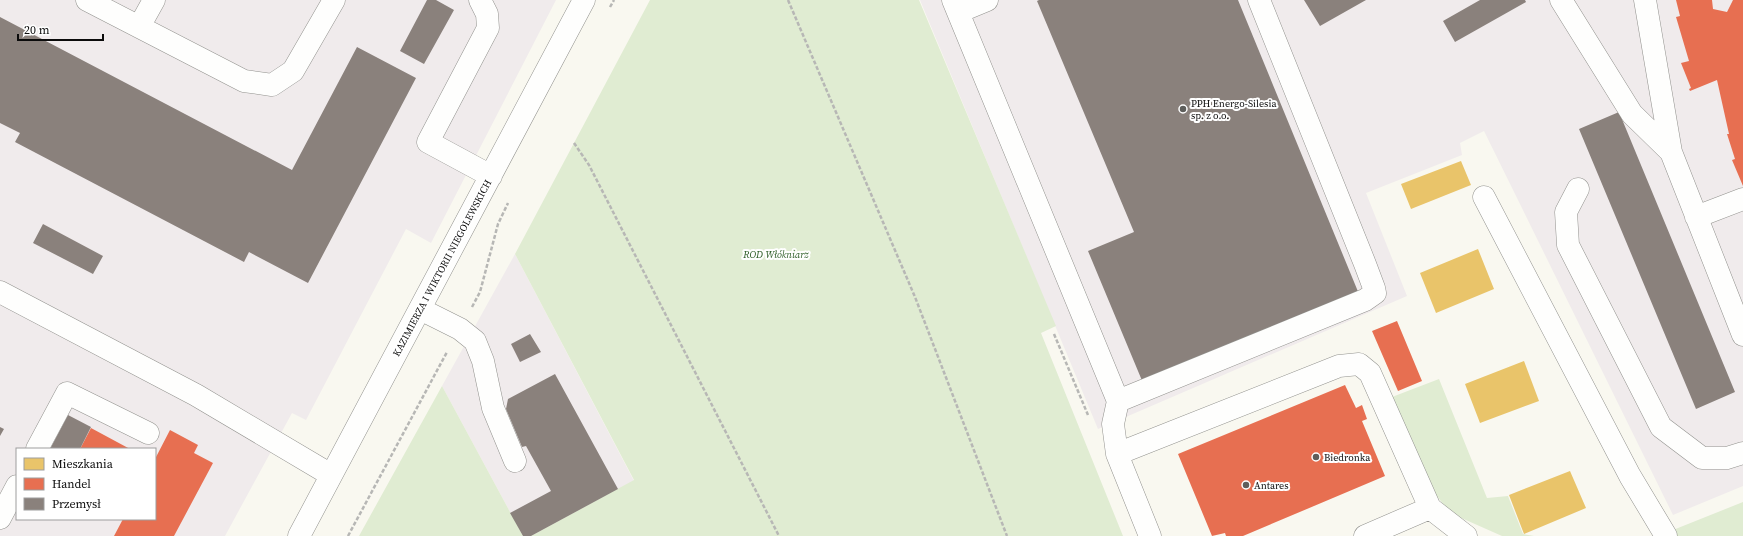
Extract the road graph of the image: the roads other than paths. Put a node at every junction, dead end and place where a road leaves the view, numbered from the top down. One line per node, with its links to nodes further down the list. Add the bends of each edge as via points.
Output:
1 (87, 0): 11 (street)
2 (154, 0): 11 (street)
3 (334, 0): 11 (street, via 293,71 272,85 244,81)
4 (480, 0): 13 (street, via 487,14 488,28 428,142)
5 (584, 0): 13 (street, KAZIMIERZA I WIKTORII NIEGOLEWSKICH)
6 (987, 0): 10 (street)
7 (1259, 0): 21 (street, via 1375,293 1365,300)
8 (1561, 0): 12 (street, via 1632,114)
9 (1645, 0): 12 (street)
10 (956, 6): 21 (street)
11 (140, 27)
12 (1671, 152): 17 (street)
13 (491, 176): 19 (street, KAZIMIERZA I WIKTORII NIEGOLEWSKICH)
14 (1578, 189): 24 (street, via 1566,212 1568,245 1661,427 1702,458 1727,458)
15 (1484, 197): 35 (street, via 1630,476)
16 (1743, 199): 17 (street)
17 (1696, 217): 20 (street)
18 (0, 292): 27 (street, via 196,395)
19 (420, 309): 26 (street, via 460,329 478,348 493,408); 27 (street, KAZIMIERZA I WIKTORII NIEGOLEWSKICH)
20 (1743, 335)
21 (1118, 401): 25 (street, via 1113,424)
22 (148, 433): 23 (street, via 67,393)
23 (38, 448)
24 (1743, 453)
25 (1117, 454): 29 (street, via 1339,366 1359,364 1370,373); 32 (street)
26 (515, 461)
27 (331, 475): 31 (street, KAZIMIERZA I WIKTORII NIEGOLEWSKICH)
28 (16, 488): 30 (street)
29 (1430, 508): 33 (street); 34 (street)
30 (0, 518)
31 (299, 536)
32 (1150, 536)
33 (1365, 536)
34 (1466, 536)
35 (1666, 536)

